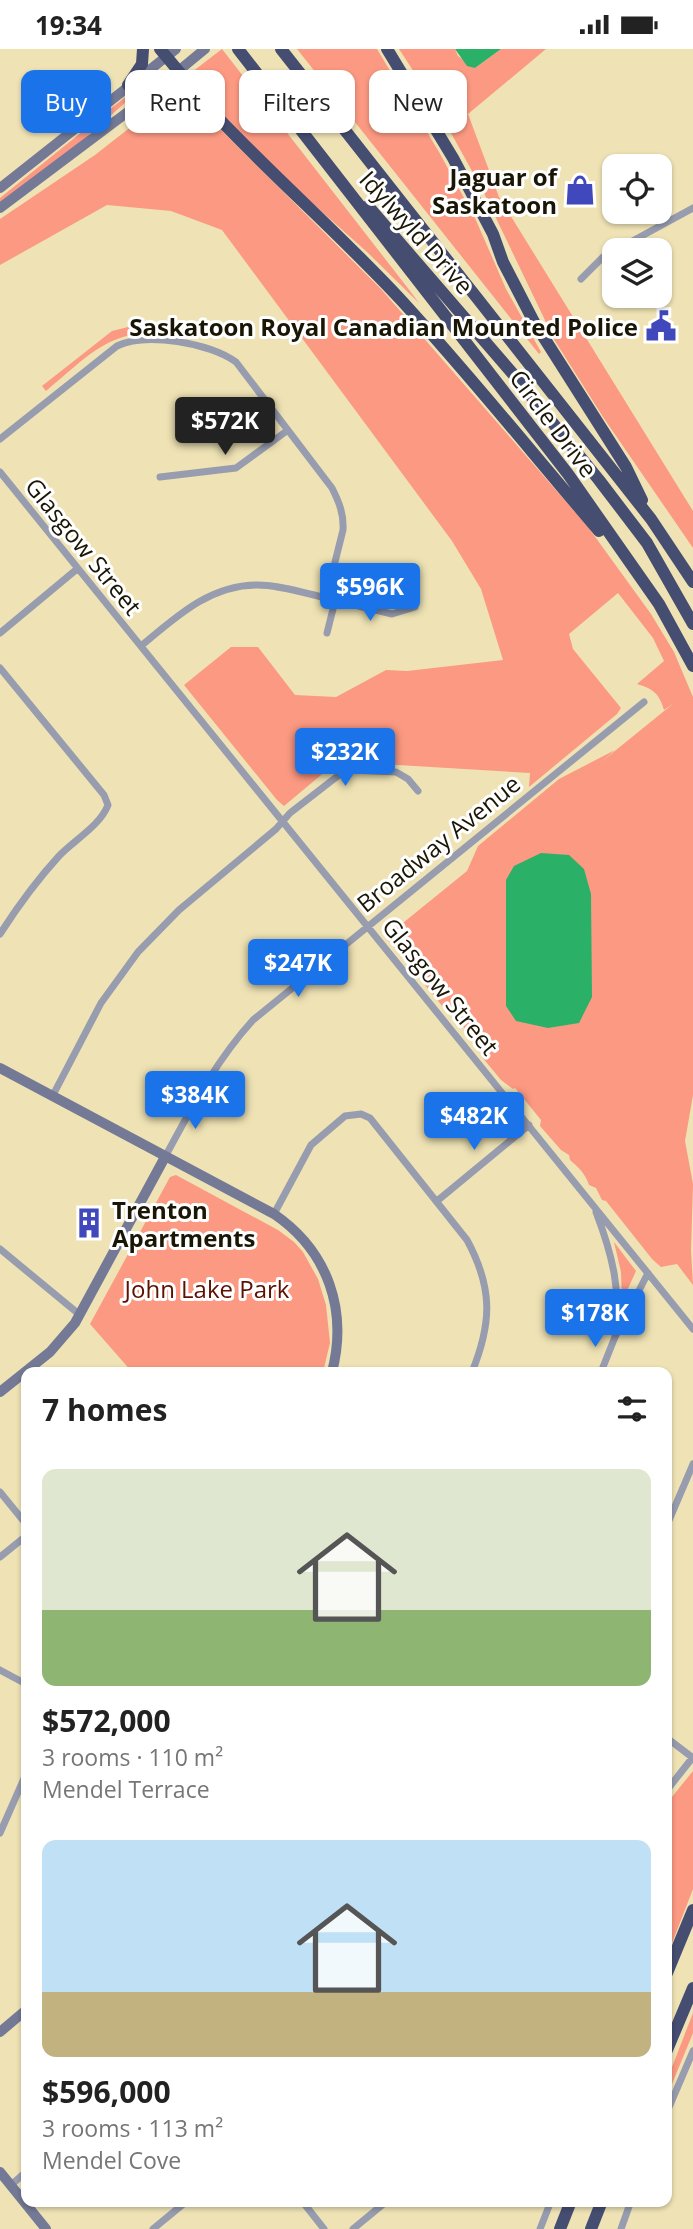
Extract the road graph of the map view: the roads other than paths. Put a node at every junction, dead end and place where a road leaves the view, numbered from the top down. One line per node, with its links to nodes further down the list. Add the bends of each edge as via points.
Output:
1 (143, 49): 7 (highway)
2 (205, 49): 10 (street)
3 (238, 49): 16 (highway, Circle Drive)
4 (281, 49): 27 (highway, Circle Drive)
5 (387, 49): 27 (highway, via 453,158 534,322 626,467)
6 (167, 52): 8 (street); 9 (highway)
7 (138, 70)
8 (146, 70)
9 (177, 70)
10 (180, 70)
11 (125, 87): 17 (street)
12 (125, 114): 18 (street)
13 (225, 125): 15 (highway)
14 (225, 126): 15 (highway)
15 (231, 132): 29 (highway, via 402,302)
16 (334, 171): 29 (highway, Circle Drive, via 568,474); 34 (highway, Idylwyld Drive, via 444,292 576,450 647,543)
17 (0, 188)
18 (0, 208)
19 (693, 208): 20 (street)
20 (639, 238)
21 (602, 258): 22 (street)
22 (581, 279)
23 (288, 430): 24 (street, via 226,355 140,339 117,346); 26 (street, via 236,468); 31 (street, via 332,488 344,519)
24 (0, 439)
25 (0, 472): 28 (street, Glasgow Street)
26 (160, 477)
27 (651, 519): 30 (highway, Circle Drive)
28 (77, 569): 35 (street); 37 (street, Glasgow Street)
29 (637, 573): 38 (highway, Circle Drive)
30 (693, 582)
31 (326, 598): 32 (street); 37 (street, via 260,585 218,591)
32 (335, 601): 33 (street, via 392,614); 36 (street)
33 (415, 607)
34 (693, 624)
35 (0, 633)
36 (327, 633)
37 (141, 646): 42 (street, Glasgow Street)
38 (693, 666)
39 (0, 668): 44 (street, via 108,805 31,888)
40 (644, 702): 43 (street, Broadway Avenue)
41 (418, 791): 42 (street, via 396,772 352,770 339,775)
42 (282, 821): 43 (street, Glasgow Street); 46 (street, via 138,952 101,1003)
43 (368, 926): 47 (street, Glasgow Street); 48 (street, Broadway Avenue, via 273,1001 228,1047)
44 (0, 934)
45 (0, 1068): 46 (street)
46 (52, 1097): 48 (street)
47 (529, 1125): 49 (street); 50 (street, Glasgow Street)
48 (166, 1157): 51 (street); 54 (street, Broadway Avenue)
49 (437, 1201): 51 (street, via 370,1118 355,1113 311,1145); 59 (street, via 467,1240 485,1286 485,1335)
50 (593, 1205): 53 (street, Glasgow Street); 56 (street, via 617,1278)
51 (274, 1214): 58 (street, via 310,1248 333,1292 339,1336)
52 (0, 1249): 54 (street)
53 (648, 1273): 55 (street, Glasgow Street); 56 (street)
54 (80, 1315): 57 (street, Broadway Avenue)
55 (693, 1329)
56 (615, 1337): 60 (street)
57 (31, 1367)
58 (333, 1367)
59 (474, 1367)
60 (603, 1367)
61 (21, 1375): 62 (street, Broadway Avenue)
62 (0, 1392)
63 (693, 1464): 65 (street)
64 (0, 1492): 66 (street)
65 (672, 1513)
66 (21, 1518)
67 (21, 1540): 68 (street)
68 (0, 1557)
69 (0, 1670): 70 (street)
70 (21, 1681)
71 (672, 1742): 72 (street)
72 (693, 1758): 73 (street)
73 (672, 1784)
74 (21, 1785): 75 (street)
75 (0, 1833)
76 (693, 1910): 77 (highway)
77 (672, 1961)
78 (693, 1988): 81 (highway)
79 (21, 2014): 80 (street)
80 (0, 2032)
81 (672, 2038)
82 (693, 2051): 83 (street)
83 (672, 2100)
84 (0, 2172): 86 (street)
85 (21, 2176): 86 (street)
86 (11, 2185): 87 (street)
87 (21, 2198)
88 (28, 2207): 96 (street)
89 (180, 2207): 97 (street)
90 (307, 2207): 98 (street)
91 (380, 2207): 99 (street)
92 (549, 2207): 100 (street)
93 (568, 2207): 101 (highway)
94 (600, 2207): 102 (highway)
95 (629, 2207): 103 (street)
96 (46, 2229)
97 (153, 2229)
98 (324, 2229)
99 (353, 2229)
100 (540, 2229)
101 (558, 2229)
102 (592, 2229)
103 (621, 2229)

